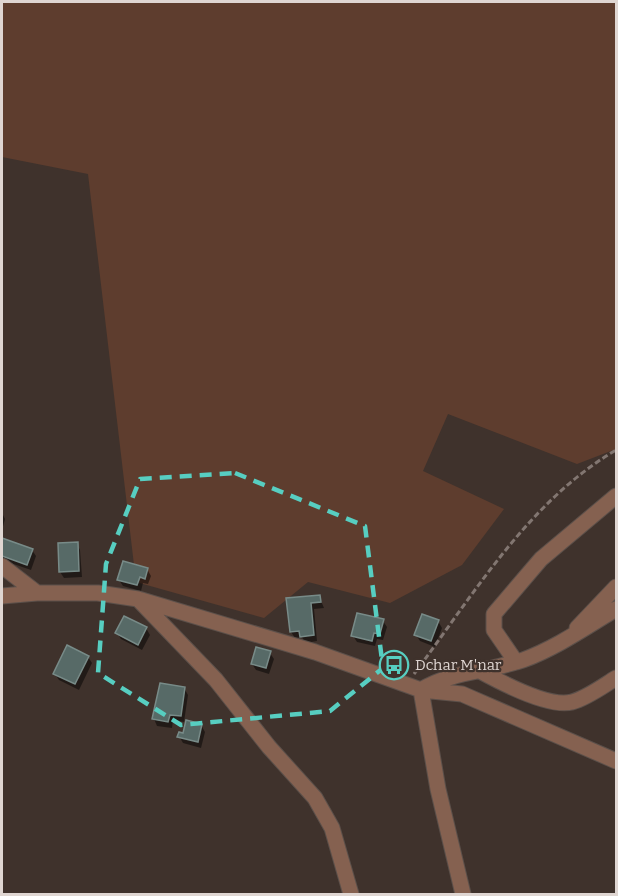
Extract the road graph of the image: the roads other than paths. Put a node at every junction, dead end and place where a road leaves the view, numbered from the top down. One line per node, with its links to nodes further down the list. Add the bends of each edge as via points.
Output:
1 (616, 495): 9 (street, via 541,559 494,614 494,630)
2 (2, 566): 4 (street)
3 (616, 587): 8 (street)
4 (37, 592): 5 (street); 6 (street, via 98,593)
5 (2, 597)
6 (138, 599): 12 (street, via 315,652); 14 (street, via 216,680 268,747 315,798 332,828)
7 (616, 609): 8 (street)
8 (568, 639): 9 (street)
9 (516, 662): 10 (street)
10 (480, 670): 11 (street, via 504,683 563,703 582,698); 12 (street, via 448,677)
11 (616, 678)
12 (421, 690): 13 (street, via 462,694); 15 (street, via 438,789)
13 (616, 761)
14 (351, 894)
15 (463, 894)

